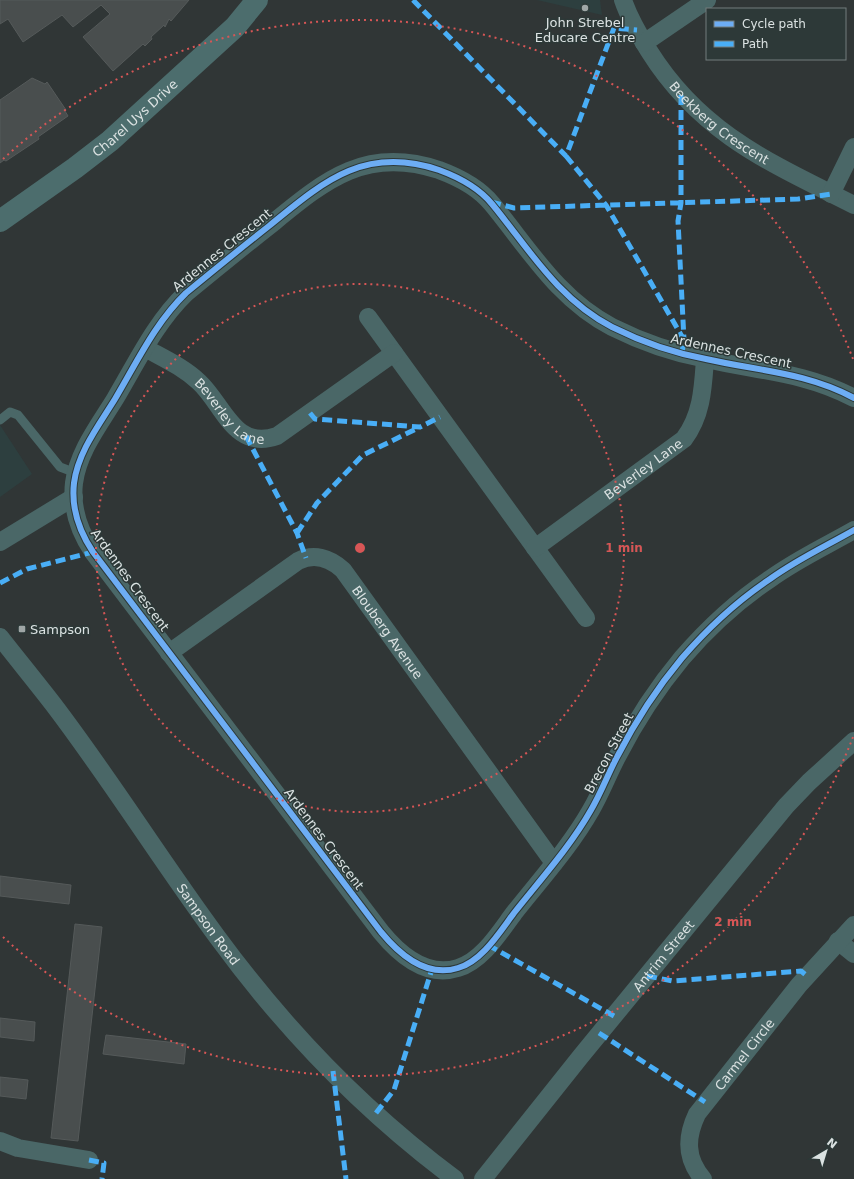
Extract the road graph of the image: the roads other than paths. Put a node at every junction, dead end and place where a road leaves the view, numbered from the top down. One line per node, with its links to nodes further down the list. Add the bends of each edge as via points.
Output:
1 (257, 0): 8 (main road, Charel Uys Drive, via 235,27 110,140)
2 (623, 0): 4 (street, Beekberg Crescent)
3 (707, 0): 4 (street)
4 (644, 43): 6 (street, Beekberg Crescent, via 677,89 716,128 755,154)
5 (854, 147): 6 (street)
6 (831, 194): 7 (street, Beekberg Crescent)
7 (854, 205)
8 (0, 221)
9 (368, 317): 11 (street)
10 (145, 348): 11 (street, Beverley Lane, via 176,365 200,383 240,432 251,438 263,440 277,436); 12 (street, Ardennes Crescent, via 163,318 186,293 315,189 350,170 389,163 427,166 461,180 490,202 550,278 588,312 633,337 658,347); 15 (street, Ardennes Crescent, via 86,448)
11 (394, 353): 19 (street)
12 (705, 359): 13 (street, Ardennes Crescent, via 796,376); 19 (street, Beverley Lane, via 700,410 684,439)
13 (854, 398)
14 (0, 420): 15 (lane, via 10,412 18,415 60,467)
15 (76, 473): 16 (street, Ardennes Crescent)
16 (74, 497): 18 (street); 22 (street, Ardennes Crescent, via 75,512 85,540)
17 (854, 530): 24 (street, Brecon Street, via 770,578 724,614 702,636 646,707 617,757 591,810)
18 (0, 542)
19 (535, 548): 20 (street)
20 (586, 618)
21 (0, 637): 31 (street, Sampson Road, via 54,705 218,938 253,983 292,1028 365,1102 405,1139)
22 (169, 653): 24 (street, Blouberg Avenue, via 298,561 314,556 330,560 343,570); 28 (street, Ardennes Crescent, via 381,932 394,947)
23 (854, 741): 32 (street, Antrim Street, via 786,806)
24 (554, 863): 28 (street, Brecon Street, via 499,933 473,961 445,970 432,969)
25 (854, 925): 26 (street, Carmel Circle)
26 (838, 941): 27 (street); 33 (street, Carmel Circle, via 799,985 698,1114 691,1127 688,1145 690,1159)
27 (854, 954)
28 (416, 963)
29 (0, 1141): 30 (street, via 18,1148)
30 (89, 1160)
31 (455, 1179)
32 (483, 1179)
33 (703, 1179)

